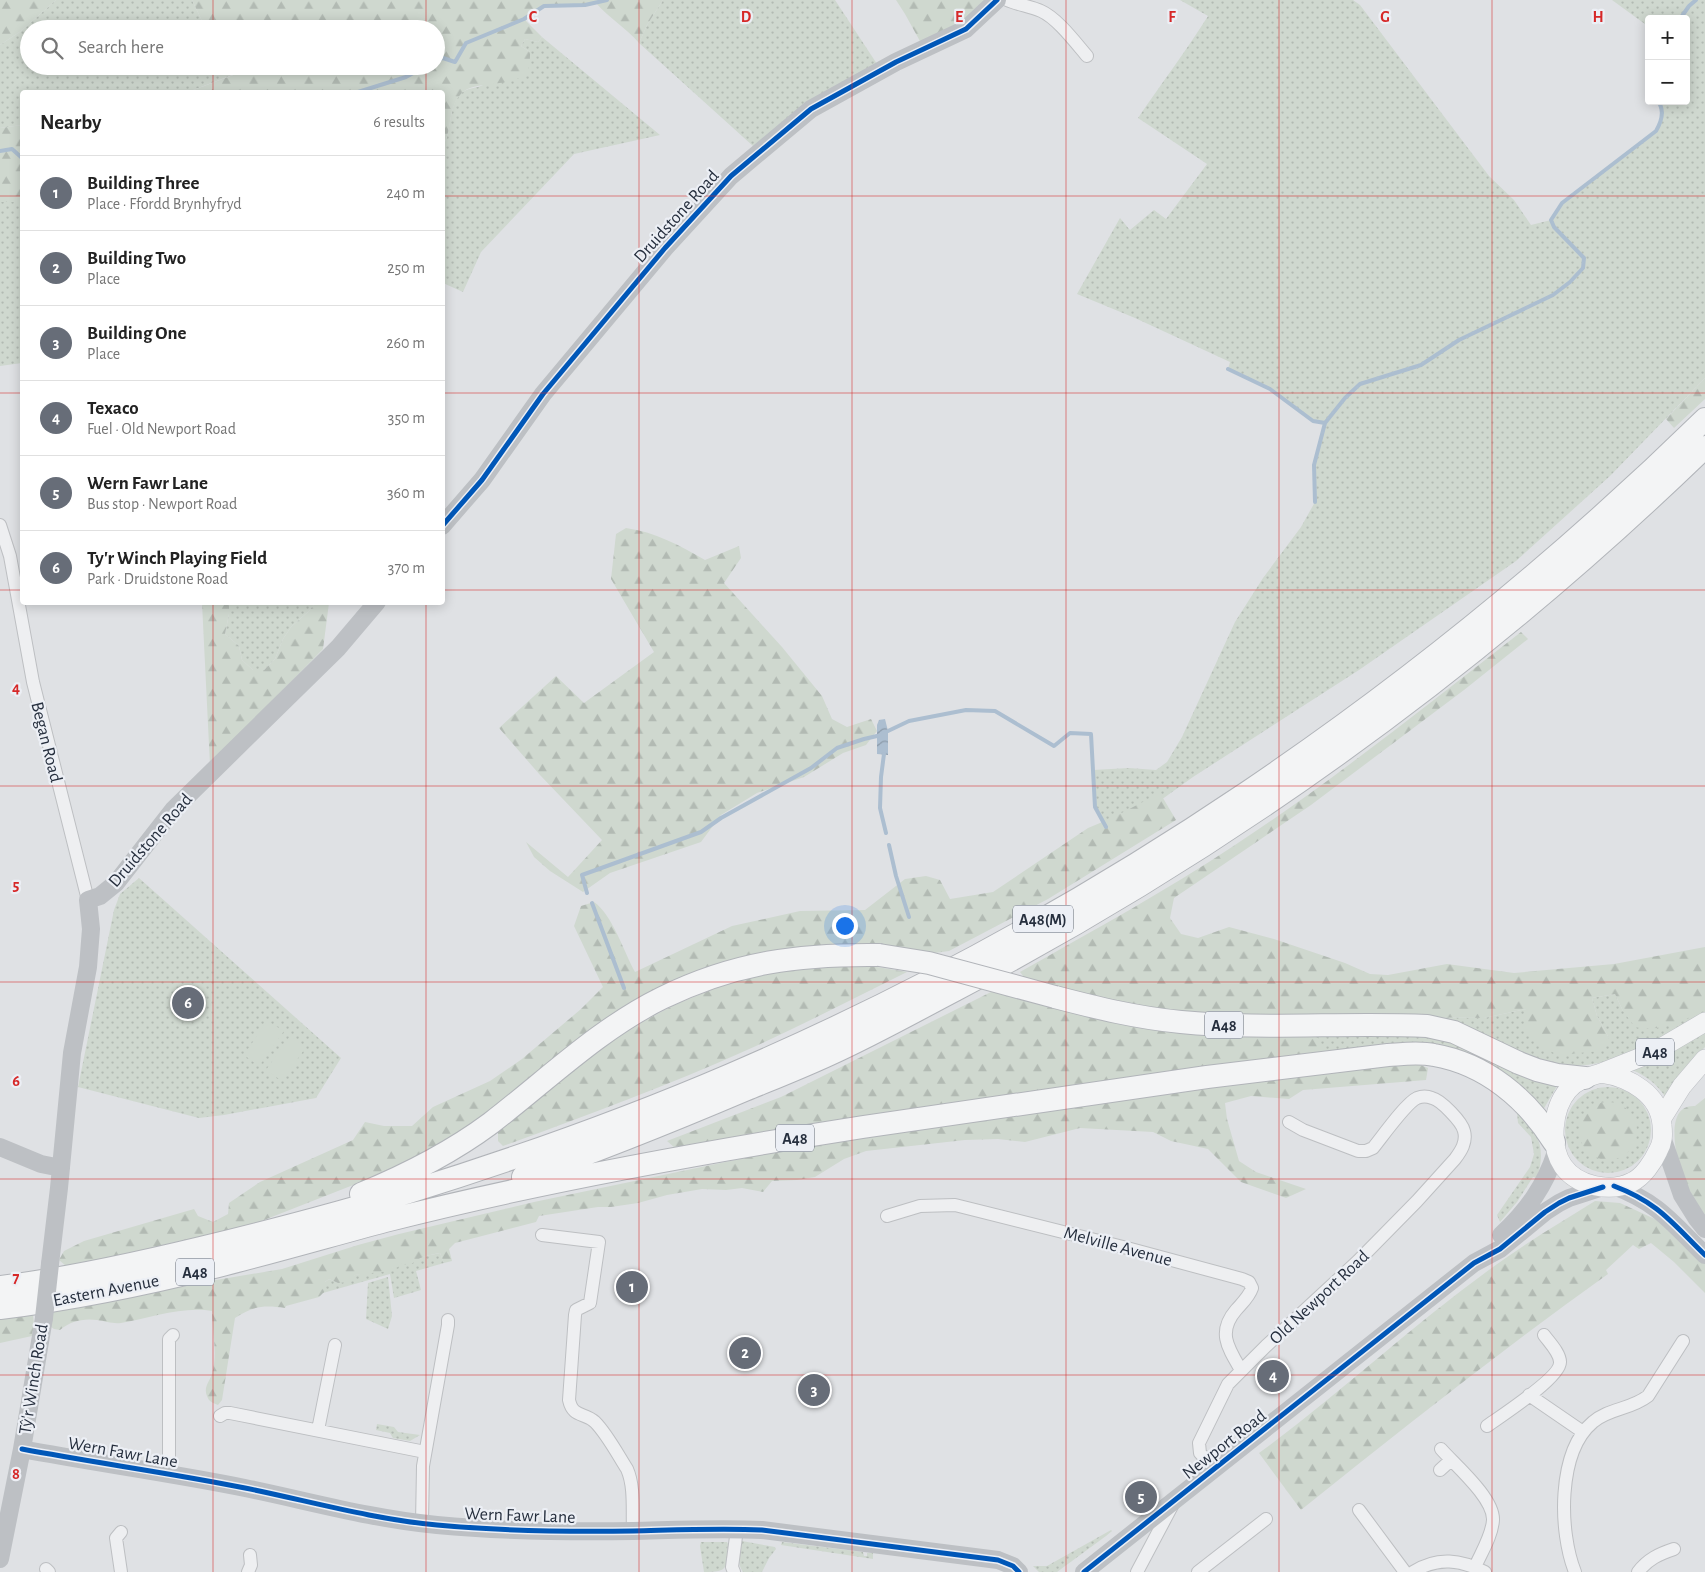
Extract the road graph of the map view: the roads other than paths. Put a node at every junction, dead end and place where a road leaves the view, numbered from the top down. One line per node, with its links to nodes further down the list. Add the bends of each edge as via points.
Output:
1 (997, 0): 6 (street, Druidstone Road, via 966,29 896,62 811,109 731,176 664,248 543,394 482,480)
2 (1007, 0): 3 (street, via 1042,11 1064,29)
3 (1087, 56)
4 (1705, 418): 23 (highway, A48(M), via 1550,562 1366,709 1213,815 1043,919 808,1040 673,1098 509,1160)
5 (1705, 447): 21 (highway, A48(M), via 1586,557 1436,681 1350,746 1234,826 1096,912 1004,964 830,1054 610,1145)
6 (445, 523)
7 (0, 525): 9 (street, Began Road, via 10,556 33,682)
8 (374, 605): 9 (street, Druidstone Road, via 333,653 173,810 116,883 100,896)
9 (88, 900): 18 (street, via 92,929 89,958 72,1053)
10 (1705, 1022): 12 (main road, A48, via 1654,1052)
11 (1705, 1059): 13 (main road, A48, via 1682,1086)
12 (1593, 1076): 13 (main road, via 1615,1075 1639,1087 1659,1109); 17 (main road, via 1568,1090 1563,1097 1555,1125); 23 (highway, A48, bridge, via 1557,1075 1537,1070 1454,1032 1427,1026 1182,1022 1123,1014 929,963 880,955 834,954 789,958 733,970 661,998 616,1025 490,1124 439,1157)
13 (1662, 1118): 15 (main road)
14 (1289, 1122): 34 (street, Old Newport Road, via 1358,1151 1366,1151 1373,1148 1408,1105 1416,1098 1426,1096 1434,1098 1459,1121 1465,1140 1455,1159 1365,1254)
15 (1663, 1140): 19 (main road, via 1654,1159 1640,1176 1632,1182); 22 (street, via 1682,1195)
16 (0, 1147): 18 (street, via 41,1164)
17 (1555, 1147): 19 (main road, via 1564,1166 1575,1177 1586,1183); 21 (highway, A48, via 1541,1121 1506,1087 1449,1058 1416,1053 1207,1078 806,1136 558,1182); 26 (street, Newport Road, via 1546,1179 1534,1199)
18 (60, 1168): 40 (street, Tŷ'r Winch Road, bridge, via 44,1318)
19 (1609, 1187): 25 (street, via 1642,1198 1662,1211); 26 (street, Newport Road, via 1559,1203 1500,1249)
20 (887, 1216): 34 (street, Melville Avenue, via 920,1206 955,1205 1249,1282 1250,1294 1231,1316 1225,1334 1230,1353)
21 (386, 1221): 28 (highway, Eastern Avenue / A48, via 149,1283)
22 (1705, 1229)
23 (273, 1231): 27 (highway, Eastern Avenue / A48, via 145,1262)
24 (542, 1234): 52 (street, via 599,1242 590,1303 576,1310 575,1315 569,1400 572,1410 595,1423 627,1469)
25 (1705, 1255)
26 (1474, 1263): 44 (street, Newport Road)
27 (0, 1287)
28 (0, 1308)
29 (448, 1320): 42 (street)
30 (173, 1335): 46 (street, via 169,1339)
31 (1544, 1335): 35 (street, via 1559,1357 1560,1367)
32 (1683, 1341): 39 (street, via 1648,1396 1628,1408 1602,1416)
33 (335, 1345): 38 (street)
34 (1241, 1370): 44 (street, Old Newport Road, via 1223,1392 1200,1443 1200,1452)
35 (1529, 1396): 37 (street); 39 (street)
36 (220, 1416): 38 (street, via 230,1413)
37 (1487, 1426)
38 (318, 1430): 42 (street)
39 (1583, 1432): 67 (street, via 1572,1454 1564,1505 1567,1544)
40 (22, 1449): 46 (street, Wern Fawr Lane); 56 (street, Tŷ'r Winch Road)
41 (1441, 1449): 43 (street)
42 (425, 1452): 50 (street)
43 (1451, 1460): 45 (street); 57 (street, via 1491,1495 1493,1520)
44 (1214, 1468): 47 (street, Newport Road)
45 (1440, 1470)
46 (168, 1474): 50 (street, Wern Fawr Lane, via 337,1510)
47 (1175, 1500): 62 (street, Newport Road); 63 (street, Newport Road)
48 (1359, 1510): 65 (street)
49 (1266, 1519): 64 (street)
50 (422, 1523): 52 (street, Wern Fawr Lane, via 518,1530)
51 (737, 1529): 52 (street, Wern Fawr Lane); 60 (street); 61 (street, Wern Fawr Lane, via 998,1560 1013,1566)
52 (633, 1531)
53 (121, 1532): 58 (street, via 116,1538)
54 (1674, 1549): 68 (street, via 1658,1554)
55 (250, 1556): 59 (street)
56 (0, 1559)
57 (1480, 1569): 66 (street, via 1443,1561)
58 (121, 1572)
59 (248, 1572)
60 (733, 1572)
61 (1018, 1572)
62 (1084, 1572)
63 (1137, 1572)
64 (1198, 1572)
65 (1405, 1572)
66 (1413, 1572)
67 (1575, 1572)
68 (1638, 1572)

